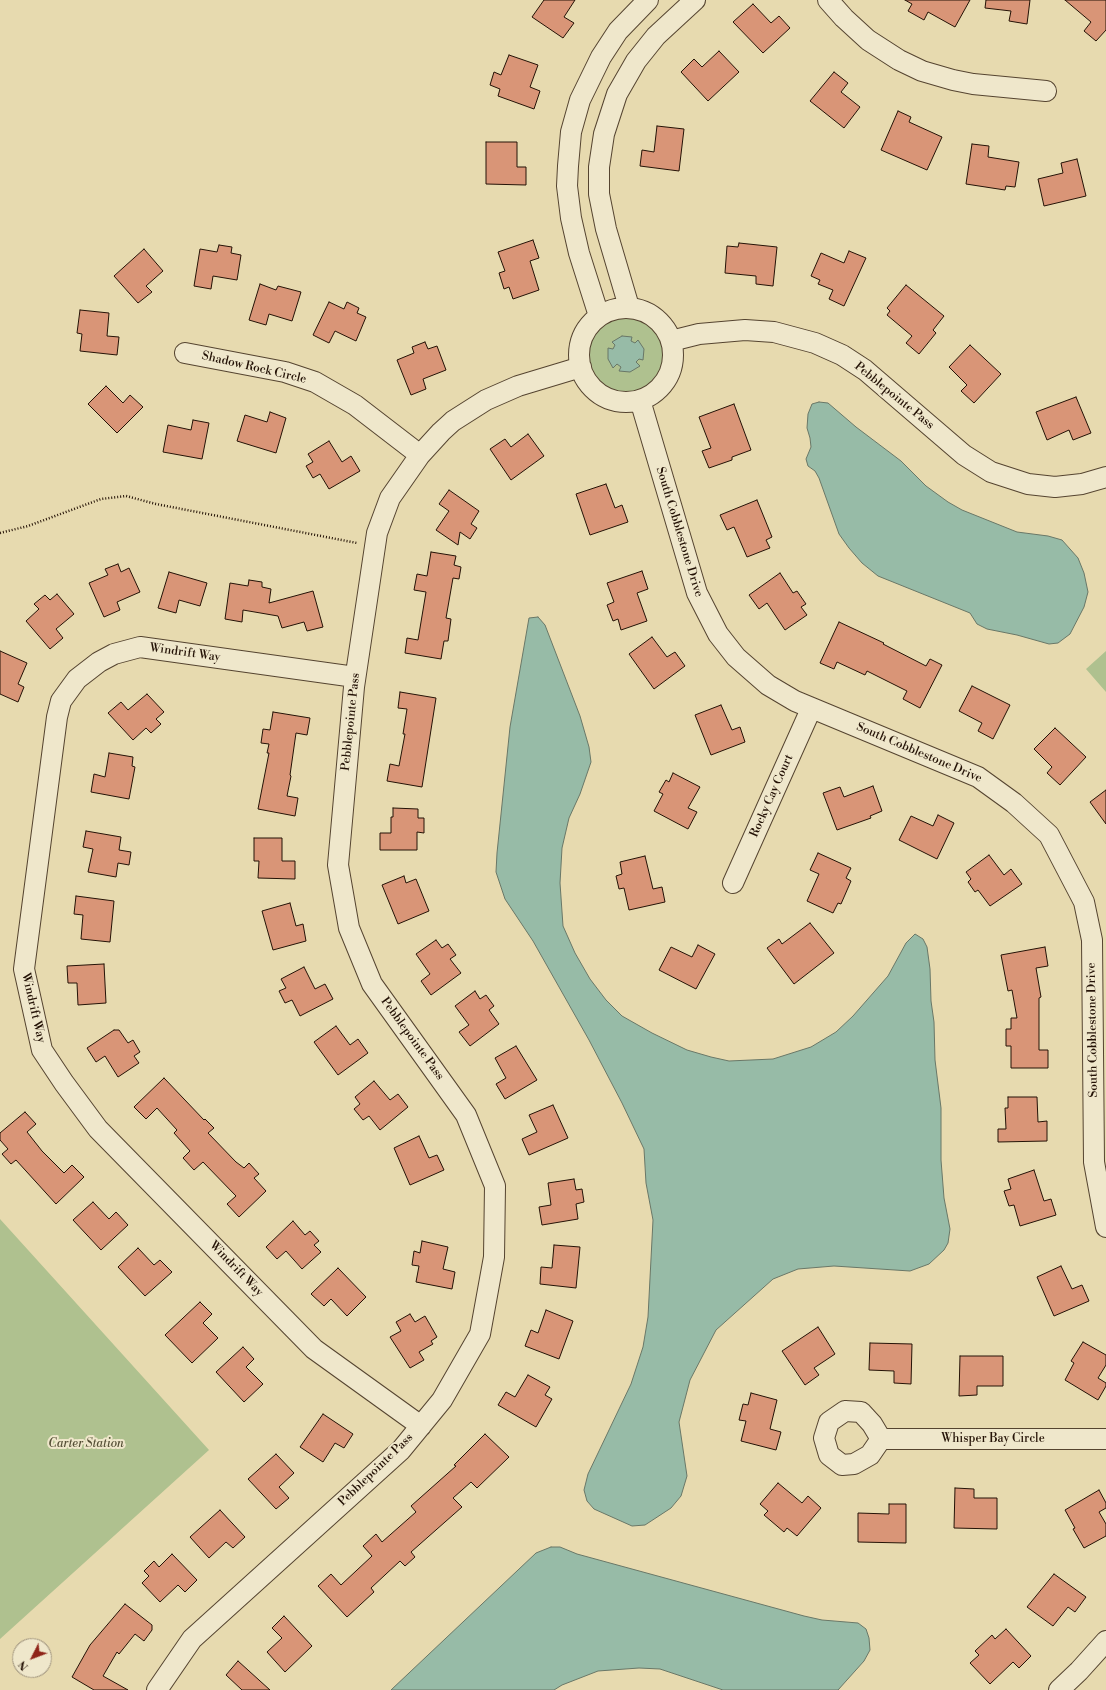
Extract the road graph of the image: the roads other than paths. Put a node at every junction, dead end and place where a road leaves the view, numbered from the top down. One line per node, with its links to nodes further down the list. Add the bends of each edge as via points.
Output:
1 (648, 0): 4 (street)
2 (695, 0): 5 (street)
3 (828, 0): 6 (street, via 850,25 868,40 922,71 973,84)
4 (634, 13): 5 (street); 7 (street, via 609,44 586,85 575,114)
5 (656, 36): 8 (street, via 636,61 617,94 604,134)
6 (1046, 91)
7 (568, 166): 8 (street); 10 (street, via 569,206 574,232)
8 (599, 167): 9 (street, via 599,194 603,215)
9 (629, 307): 10 (street, via 613,309); 11 (street, via 652,315 664,326)
10 (599, 316): 13 (street, via 582,337)
11 (671, 341): 14 (street, via 673,360 668,376 660,388); 16 (street, Pebblepointe Pass, via 699,334 745,330 774,332 815,343 842,355 865,370 964,455 1004,478 1055,487 1082,484)
12 (185, 353): 15 (street, Shadow Rock Circle, via 285,372 315,382 355,405)
13 (581, 367): 14 (street, via 586,379 607,398 624,402); 15 (street, Pebblepointe Pass, via 518,386 486,400 453,421)
14 (640, 400): 18 (street, South Cobblestone Drive, via 690,575 710,621 727,646 750,670 780,693)
15 (420, 455): 17 (street, Pebblepointe Pass, via 390,498 377,533)
16 (1106, 477)
17 (355, 677): 22 (street, Pebblepointe Pass, via 338,865 349,928 372,984 466,1115 495,1186 494,1257 480,1334 442,1400); 22 (street, Windrift Way, via 140,647 114,654 77,679 61,701 57,718 24,969 42,1050 98,1129 314,1349)
18 (811, 709): 19 (street, Rocky Cay Court); 20 (street, South Cobblestone Drive, via 978,776 1014,803 1048,835 1084,902)
19 (733, 883)
20 (1099, 994): 21 (street, South Cobblestone Drive, via 1094,1162)
21 (1106, 1227)
22 (421, 1426): 26 (street, Pebblepointe Pass, via 401,1450 192,1640)
23 (881, 1439): 24 (street, Whisper Bay Circle)
24 (1106, 1440)
25 (1106, 1641): 27 (street)
26 (157, 1690)
27 (1059, 1690)

